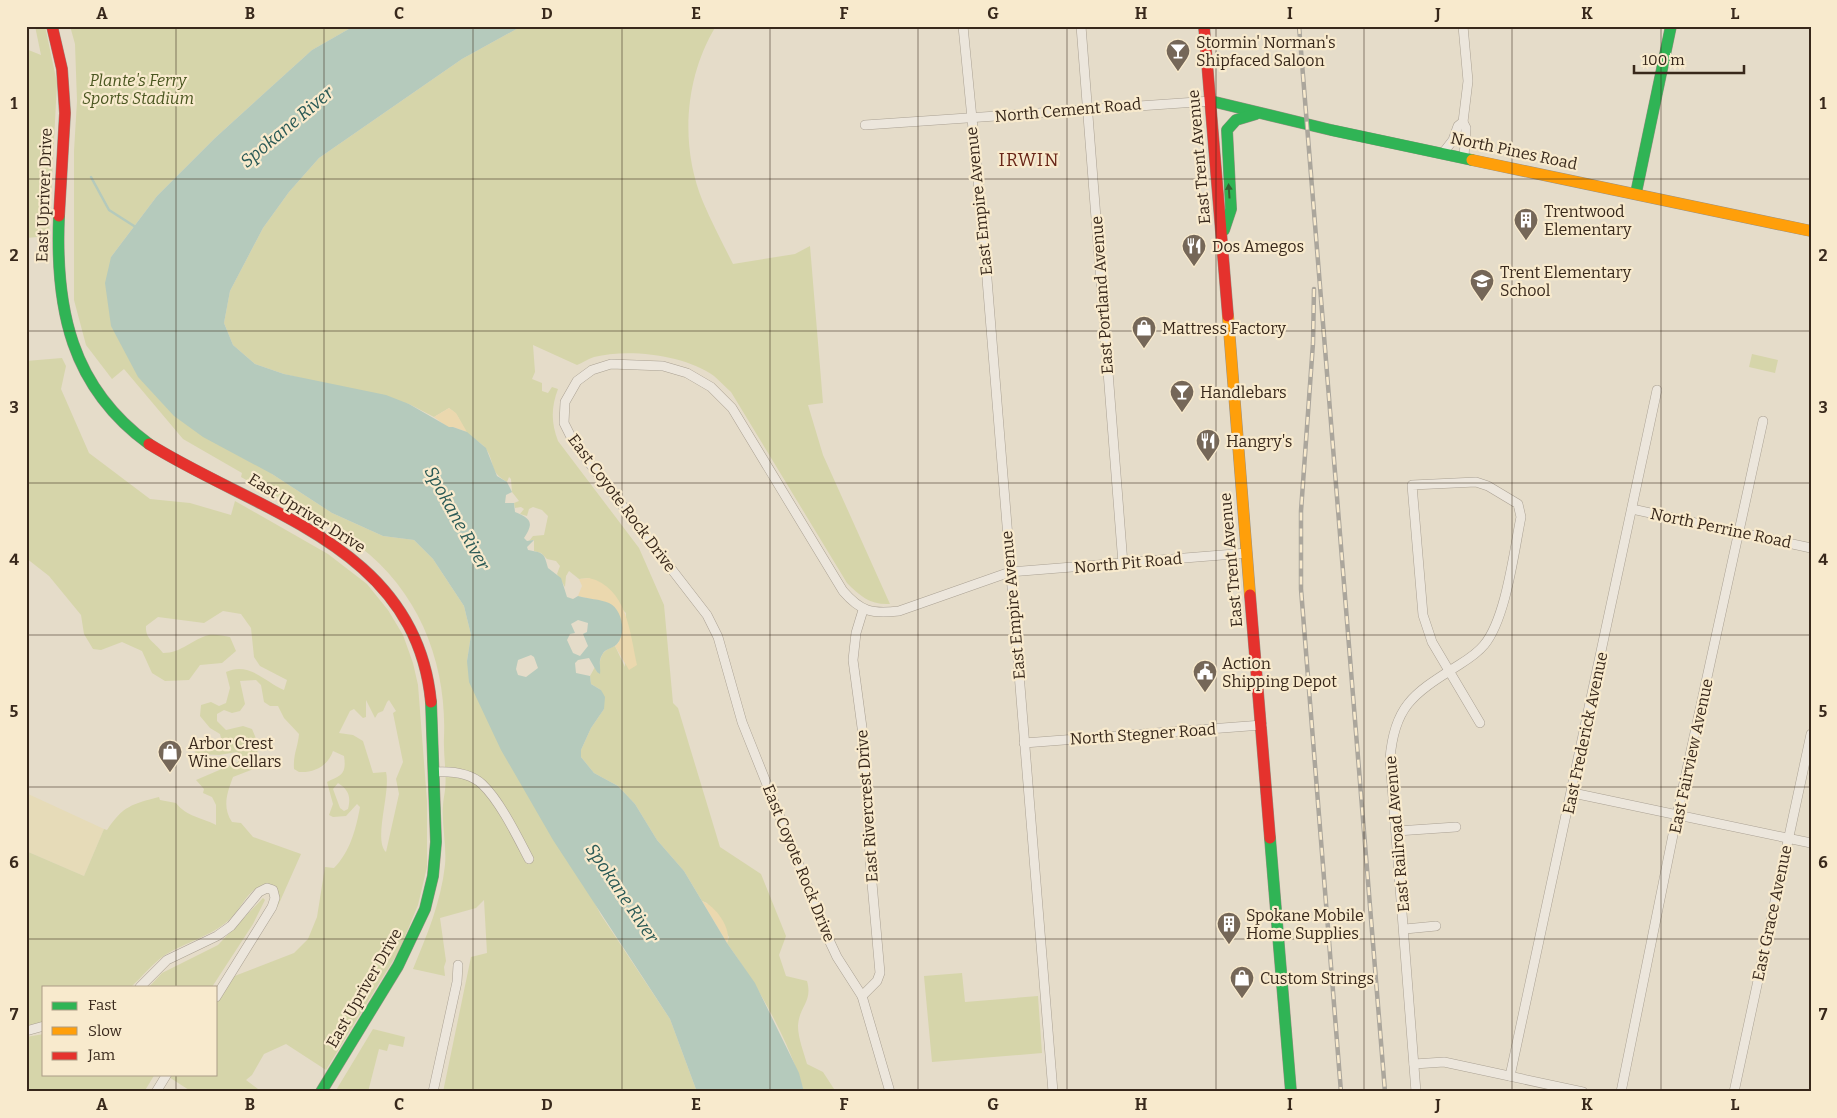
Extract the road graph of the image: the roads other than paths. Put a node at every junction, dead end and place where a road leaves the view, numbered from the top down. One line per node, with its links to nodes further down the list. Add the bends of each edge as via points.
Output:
1 (52, 26): 32 (main road, East Upriver Drive, via 59,49 64,88 58,289 67,331 81,366 109,407 144,441 312,532 354,560 391,595 412,628 426,666)
2 (963, 26): 10 (street, East Empire Avenue)
3 (1081, 26): 8 (street, East Portland Avenue)
4 (1204, 26): 7 (main road, East Trent Avenue)
5 (1463, 26): 11 (street, via 1468,81)
6 (1671, 26): 15 (main road)
7 (1211, 101): 8 (street, North Cement Road); 9 (main road, North Pines Road); 17 (main road, East Trent Avenue)
8 (1087, 108): 10 (street, North Cement Road); 24 (street, East Portland Avenue)
9 (1261, 113): 13 (main road, North Pines Road); 17 (main road, one-way to 9, via 1231,209 1227,130 1240,118)
10 (971, 118): 12 (street, North Cement Road); 25 (street, East Empire Avenue)
11 (1463, 122): 13 (street); 14 (street, via 1466,128)
12 (865, 125)
13 (1443, 153): 14 (main road, North Pines Road)
14 (1464, 157): 15 (main road, North Pines Road)
15 (1636, 193): 16 (main road, North Pines Road)
16 (1811, 231)
17 (1222, 238): 23 (main road, East Trent Avenue)
18 (1657, 390): 20 (street, East Frederick Avenue)
19 (1764, 421): 21 (street, East Fairview Avenue)
20 (1632, 509): 21 (street, North Perrine Road); 33 (street, East Frederick Avenue)
21 (1740, 532): 22 (street, North Perrine Road); 34 (street, East Fairview Avenue)
22 (1811, 548)
23 (1247, 553): 24 (street, North Pit Road); 29 (main road, East Trent Avenue)
24 (1123, 564): 25 (street, North Pit Road)
25 (1010, 572): 26 (street, via 899,611); 31 (street, East Empire Avenue)
26 (863, 610): 45 (street, East Rivercrest Drive, via 853,660 863,735 880,973 877,981); 45 (street, East Coyote Rock Drive, via 843,591 732,408 711,387 687,373 663,366 611,364 592,370 577,381 565,402 564,423 574,443 707,615 742,722 822,922 837,957)
27 (1449, 671): 27 (street, East Railroad Avenue, via 1432,642 1423,616 1412,485 1476,482 1518,504 1521,517 1494,627 1479,650); 28 (street); 36 (street, East Railroad Avenue, via 1423,687 1396,722 1390,759)
28 (1480, 722)
29 (1262, 725): 31 (street, North Stegner Road); 57 (main road, East Trent Avenue)
30 (1811, 734): 37 (street, East Grace Avenue)
31 (1024, 743): 56 (street, East Empire Avenue)
32 (434, 772): 39 (street, via 454,772 481,783 506,817); 53 (main road, East Upriver Drive, via 435,858 425,908 404,956)
33 (1573, 793): 34 (street); 50 (street, East Frederick Avenue)
34 (1677, 815): 37 (street); 60 (street, East Fairview Avenue)
35 (1456, 827): 36 (street)
36 (1396, 831): 41 (street, East Railroad Avenue)
37 (1788, 838): 38 (street); 61 (street, East Grace Avenue)
38 (1811, 843)
39 (530, 859)
40 (1436, 926): 41 (street)
41 (1405, 929): 48 (street, East Railroad Avenue)
42 (458, 965): 54 (street)
43 (141, 986): 44 (street, via 167,960 231,926 259,892 267,888 273,890 275,898 268,914)
44 (218, 995)
45 (862, 996): 55 (street, East Coyote Rock Drive)
46 (42, 1027): 47 (street)
47 (26, 1031)
48 (1414, 1064): 50 (street, via 1444,1062); 58 (street, East Railroad Avenue)
49 (166, 1076): 52 (street)
50 (1510, 1076): 51 (street)
51 (1552, 1089): 59 (street)
52 (156, 1092)
53 (321, 1092)
54 (433, 1092)
55 (890, 1092)
56 (1053, 1092)
57 (1291, 1092)
58 (1416, 1092)
59 (1582, 1092)
60 (1621, 1092)
61 (1734, 1092)

